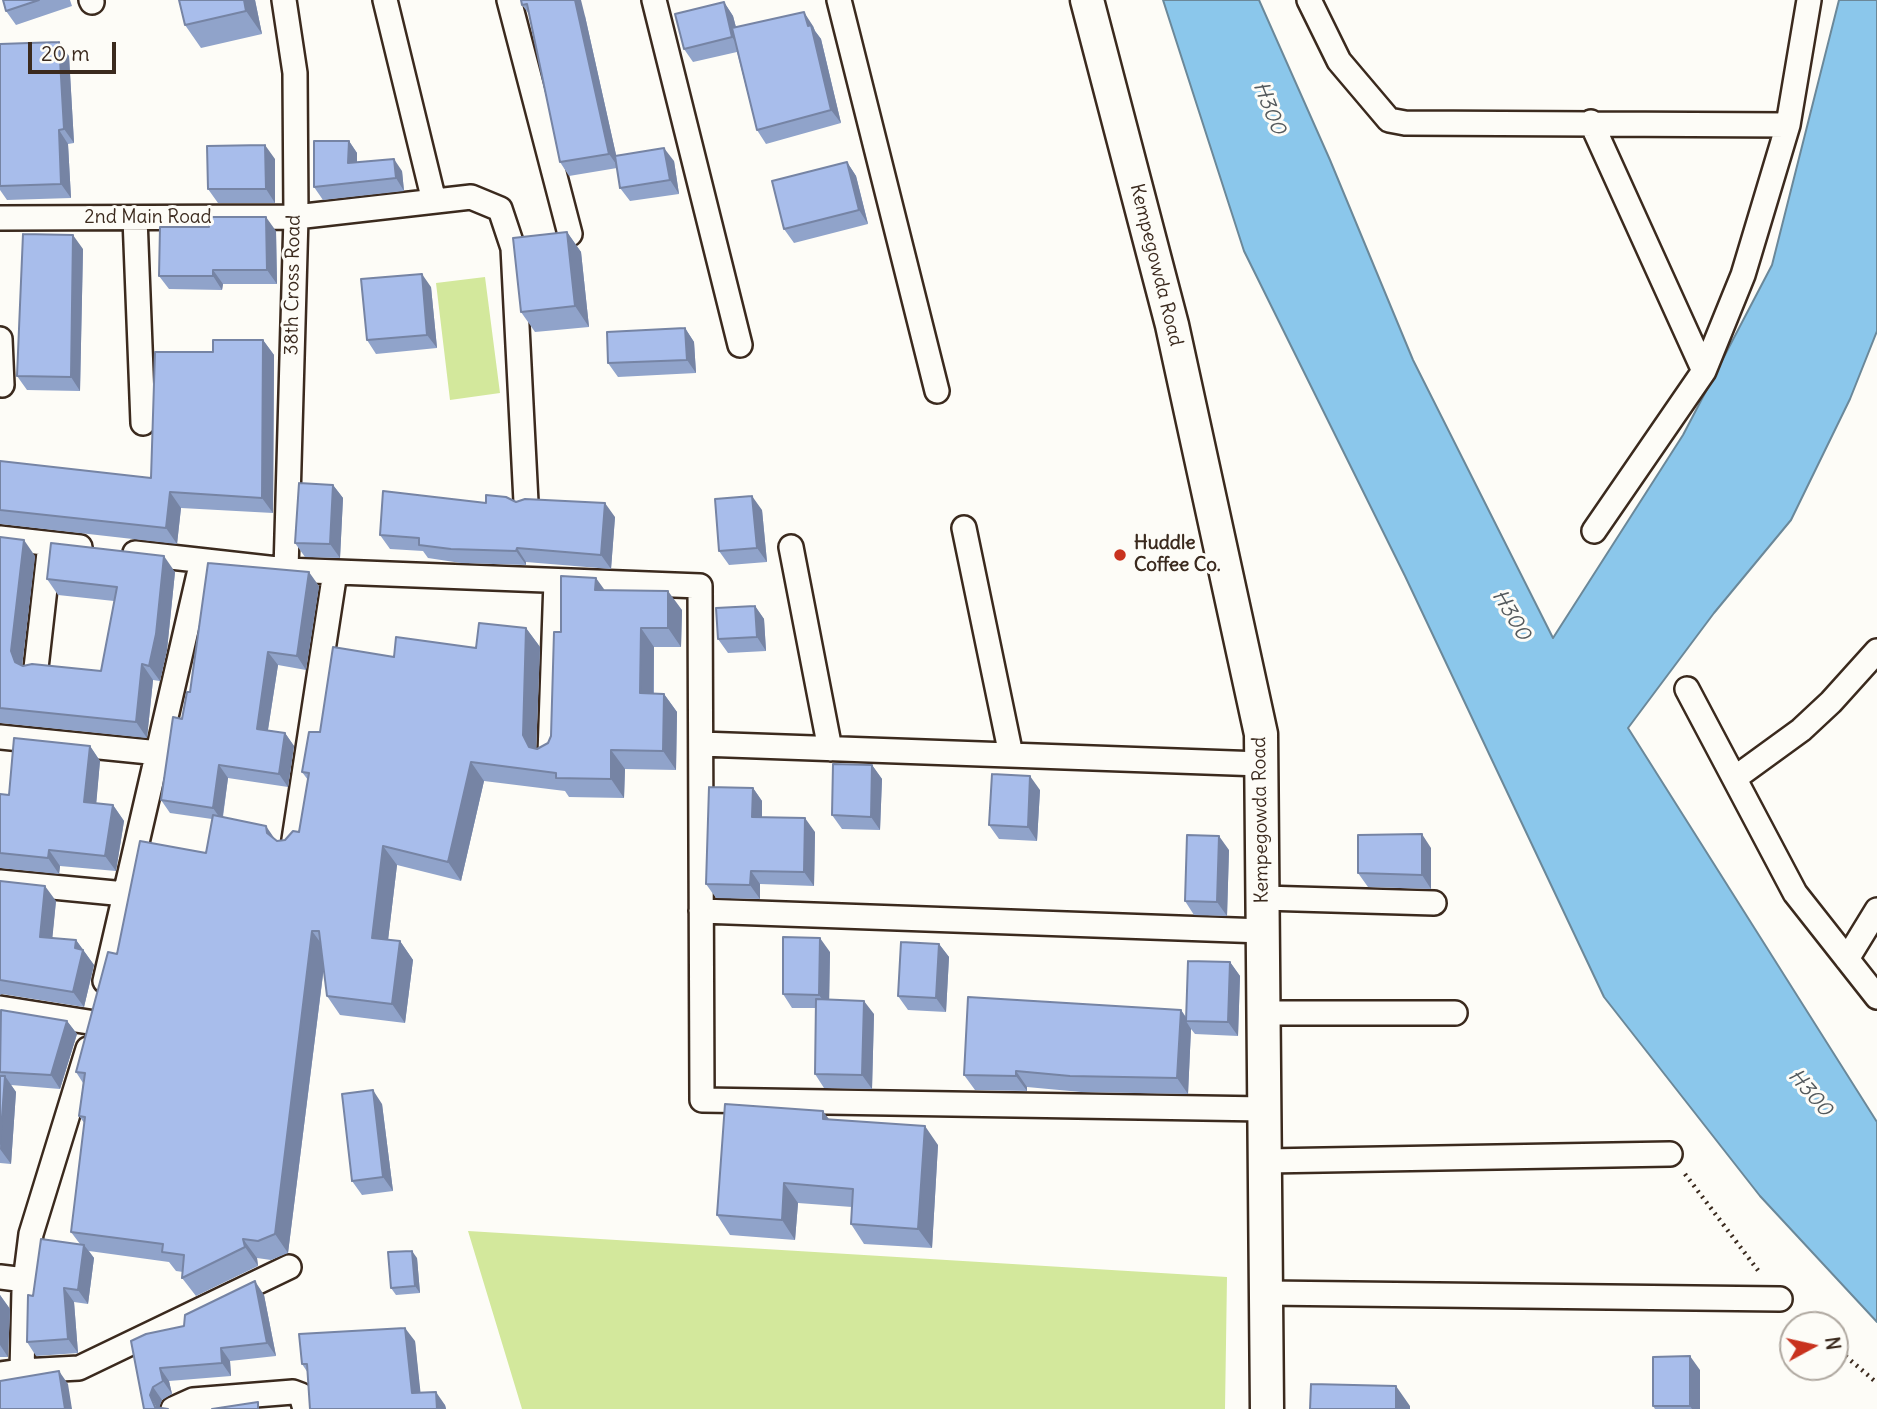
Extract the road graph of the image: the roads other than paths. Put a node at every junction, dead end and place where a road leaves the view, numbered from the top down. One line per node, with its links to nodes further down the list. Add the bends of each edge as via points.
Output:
1 (284, 0): 12 (street, 38th Cross Road, via 295,73)
2 (385, 0): 11 (street)
3 (509, 0): 15 (street)
4 (654, 0): 17 (street)
5 (839, 0): 20 (street)
6 (1087, 0): 41 (street, Kempegowda Road, via 1172,325 1261,734)
7 (1309, 0): 9 (street, via 1339,61 1389,120)
8 (1809, 0): 10 (street)
9 (1591, 122): 10 (street); 18 (street)
10 (1788, 125): 18 (street, via 1743,275)
11 (434, 201): 12 (street, 2nd Main Road); 22 (street, 2nd Main Road, via 471,197 500,208 513,248)
12 (296, 217): 14 (street, 2nd Main Road); 29 (street, 38th Cross Road)
13 (0, 218): 14 (street, 2nd Main Road)
14 (135, 218): 21 (street)
15 (570, 234)
16 (0, 339): 19 (street)
17 (740, 345)
18 (1704, 371): 24 (street)
19 (2, 385)
20 (937, 391)
21 (143, 423)
22 (526, 502)
23 (964, 528): 40 (street)
24 (1594, 531)
25 (0, 538): 26 (street)
26 (50, 544): 28 (street); 33 (street)
27 (791, 547): 37 (street)
28 (202, 561): 29 (street); 38 (street)
29 (286, 570): 30 (street)
30 (335, 572): 31 (street); 43 (street)
31 (556, 581): 36 (street, via 700,586); 39 (street)
32 (1877, 651): 42 (street, via 1801,730)
33 (36, 668)
34 (1688, 689): 42 (street)
35 (0, 737): 38 (street)
36 (701, 744): 37 (street); 49 (street)
37 (830, 749): 40 (street)
38 (159, 753): 45 (street)
39 (550, 754)
40 (1011, 755): 41 (street)
41 (1261, 764): 46 (street, Kempegowda Road)
42 (1734, 778): 51 (street, via 1795,893)
43 (293, 846)
44 (0, 882): 45 (street)
45 (125, 894): 56 (street)
46 (1263, 898): 47 (street); 50 (street, Kempegowda Road)
47 (1434, 903)
48 (1877, 910): 51 (street)
49 (701, 911): 50 (street); 57 (street, via 702,1100)
50 (1263, 931): 54 (street, Kempegowda Road)
51 (1847, 959): 52 (street)
52 (1877, 997)
53 (0, 1008): 56 (street)
54 (1264, 1013): 55 (street); 57 (street, Kempegowda Road)
55 (1455, 1013)
56 (95, 1023): 62 (street, via 31,1234)
57 (1265, 1109): 59 (street, Kempegowda Road)
58 (1670, 1154): 59 (street)
59 (1266, 1161): 63 (street, Kempegowda Road)
60 (289, 1267): 65 (street, via 79,1368)
61 (0, 1277): 62 (street)
62 (25, 1280): 65 (street)
63 (1266, 1293): 64 (street); 68 (street, Kempegowda Road)
64 (1780, 1299)
65 (11, 1373)
66 (173, 1409): 67 (street, via 193,1400 293,1392 301,1395)
67 (305, 1409)
68 (1267, 1409)

